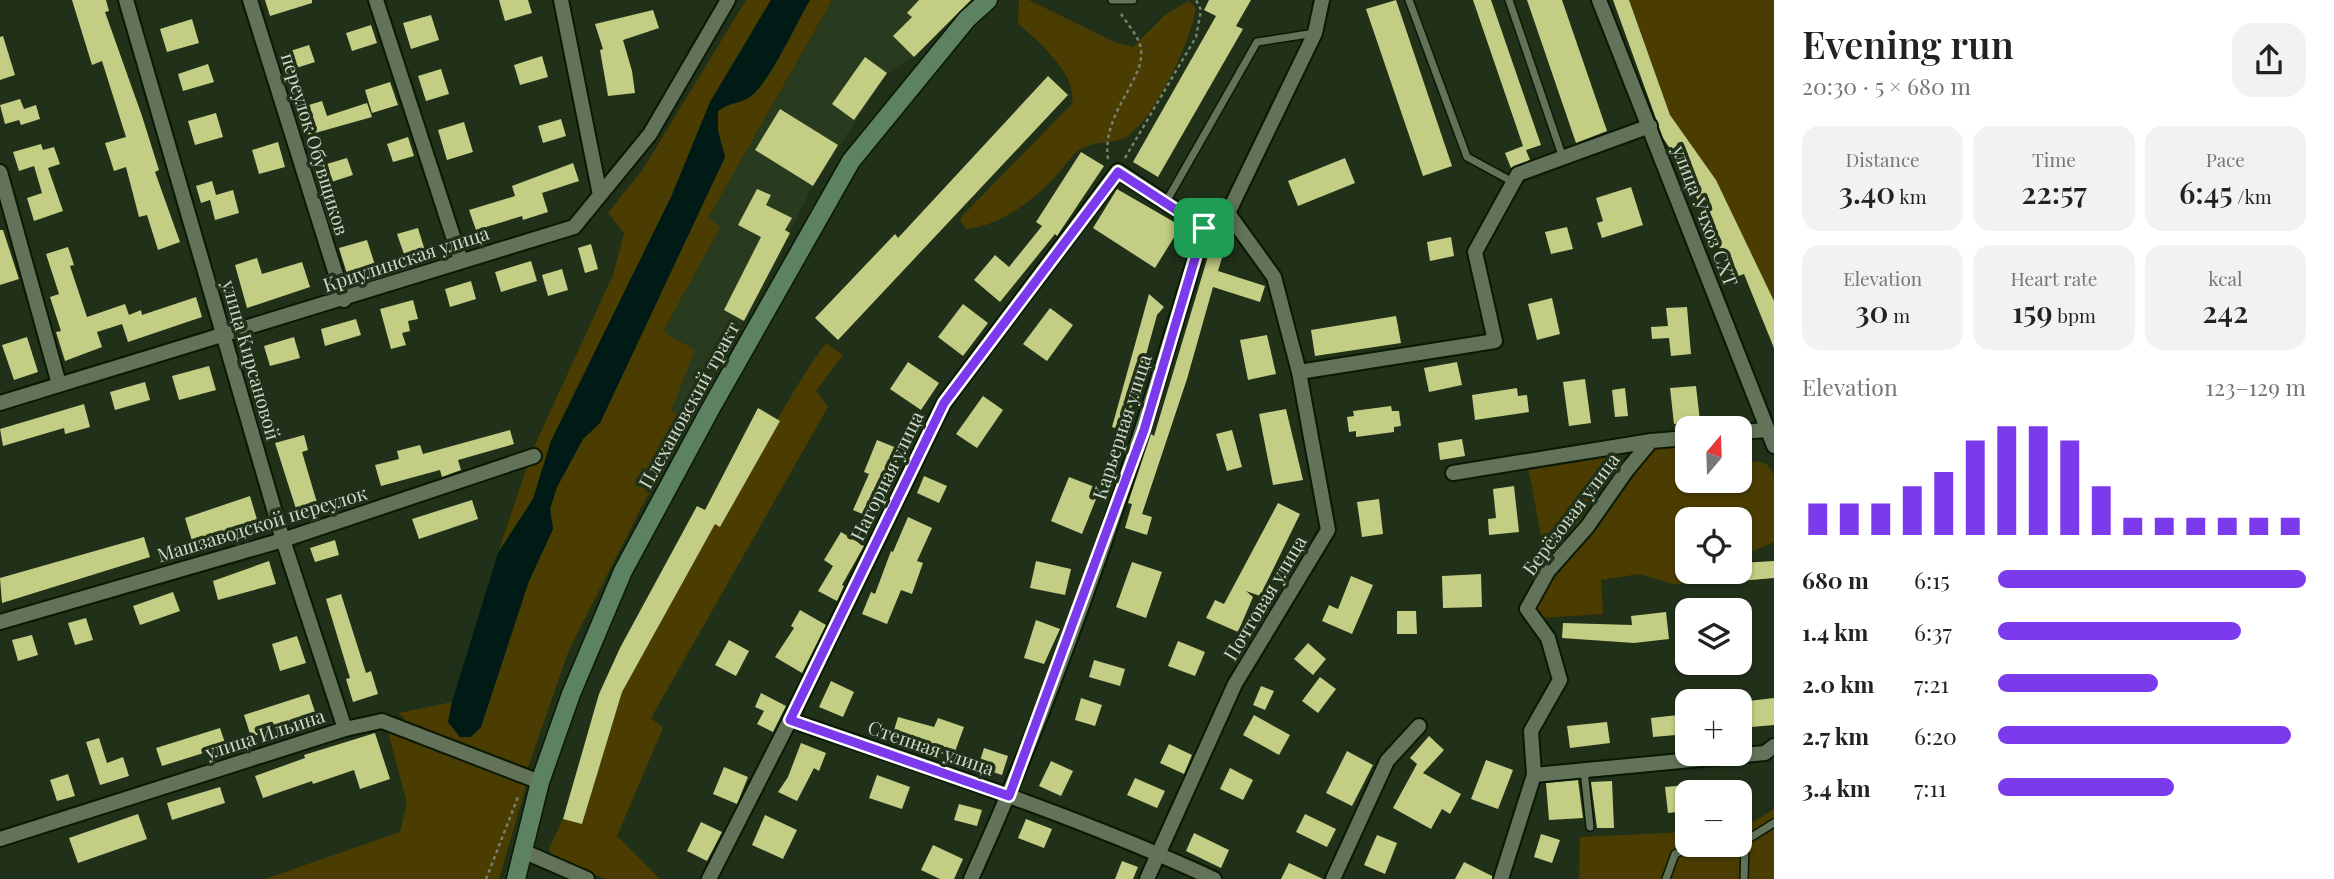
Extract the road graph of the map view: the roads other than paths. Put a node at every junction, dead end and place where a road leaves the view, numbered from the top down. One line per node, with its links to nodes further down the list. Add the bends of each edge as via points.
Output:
1 (125, 0): 24 (street, улица Кирсановой)
2 (250, 0): 23 (street, переулок Обувщиков)
3 (376, 0): 22 (street)
4 (561, 0): 18 (street)
5 (988, 0): 43 (street, Плехановский тракт, via 967,19 851,160 623,571)
6 (1133, 0): 11 (lane)
7 (1322, 0): 13 (street)
8 (1409, 0): 17 (lane, via 1467,157)
9 (1509, 0): 15 (lane)
10 (1599, 0): 14 (street, улица Учхоз СХТ)
11 (1113, 1)
12 (722, 4): 18 (street, Криулинская улица, via 650,134)
13 (1315, 33): 19 (lane, via 1257,42); 20 (street)
14 (1650, 126): 15 (street); 28 (street, улица Учхоз СХТ)
15 (1563, 158): 17 (street, via 1518,174)
16 (0, 172): 26 (street)
17 (1513, 182): 25 (street, via 1475,252 1495,341)
18 (600, 195): 22 (street, Криулинская улица, via 574,227)
19 (1166, 203): 21 (street); 37 (street, Нагорная улица, via 1118,172 944,403)
20 (1228, 213): 21 (street); 25 (street, Почтовая улица, via 1274,277)
21 (1204, 228): 44 (street, Карьерная улица, via 1144,430)
22 (461, 261): 23 (street, Криулинская улица)
23 (344, 300): 24 (street, Криулинская улица)
24 (225, 337): 26 (street, Криулинская улица); 35 (street, улица Кирсановой)
25 (1299, 372): 50 (street, Почтовая улица, via 1328,530 1235,684)
26 (59, 384): 27 (street, Криулинская улица)
27 (0, 403)
28 (1767, 429): 29 (street); 32 (street, улица Учхоз СХТ)
29 (1752, 431)
30 (1675, 439): 31 (street)
31 (1651, 441): 34 (street); 42 (street, Берёзовая улица, via 1548,571 1527,609 1548,638 1560,680 1531,731)
32 (1774, 446)
33 (534, 456): 35 (street, Машзаводской переулок)
34 (1453, 472)
35 (283, 540): 36 (street, Машзаводской переулок); 39 (street, улица Кирсановой)
36 (0, 622)
37 (790, 720): 44 (street, Степная улица); 55 (street, Нагорная улица)
38 (1419, 726): 59 (street, via 1387,761)
39 (345, 729): 43 (street, улица Ильина, via 382,721); 48 (street, улица Ильина)
40 (1774, 746): 41 (street, via 1765,752)
41 (1584, 770): 42 (street); 46 (lane)
42 (1534, 775): 60 (street, Берёзовая улица)
43 (533, 779): 49 (street, Плехановский тракт)
44 (1009, 796): 50 (street, Степная улица); 56 (street, Карьерная улица)
45 (1774, 822): 47 (lane)
46 (1590, 827)
47 (1752, 837)
48 (0, 839)
49 (524, 852): 53 (street, Плехановский тракт); 54 (street)
50 (1158, 853): 57 (street, Почтовая улица); 58 (street, Степная улица)
51 (1675, 854): 61 (lane)
52 (1743, 857): 62 (lane)
53 (516, 879)
54 (587, 879)
55 (709, 879)
56 (971, 879)
57 (1147, 879)
58 (1214, 879)
59 (1333, 879)
60 (1501, 879)
61 (1666, 879)
62 (1744, 879)

